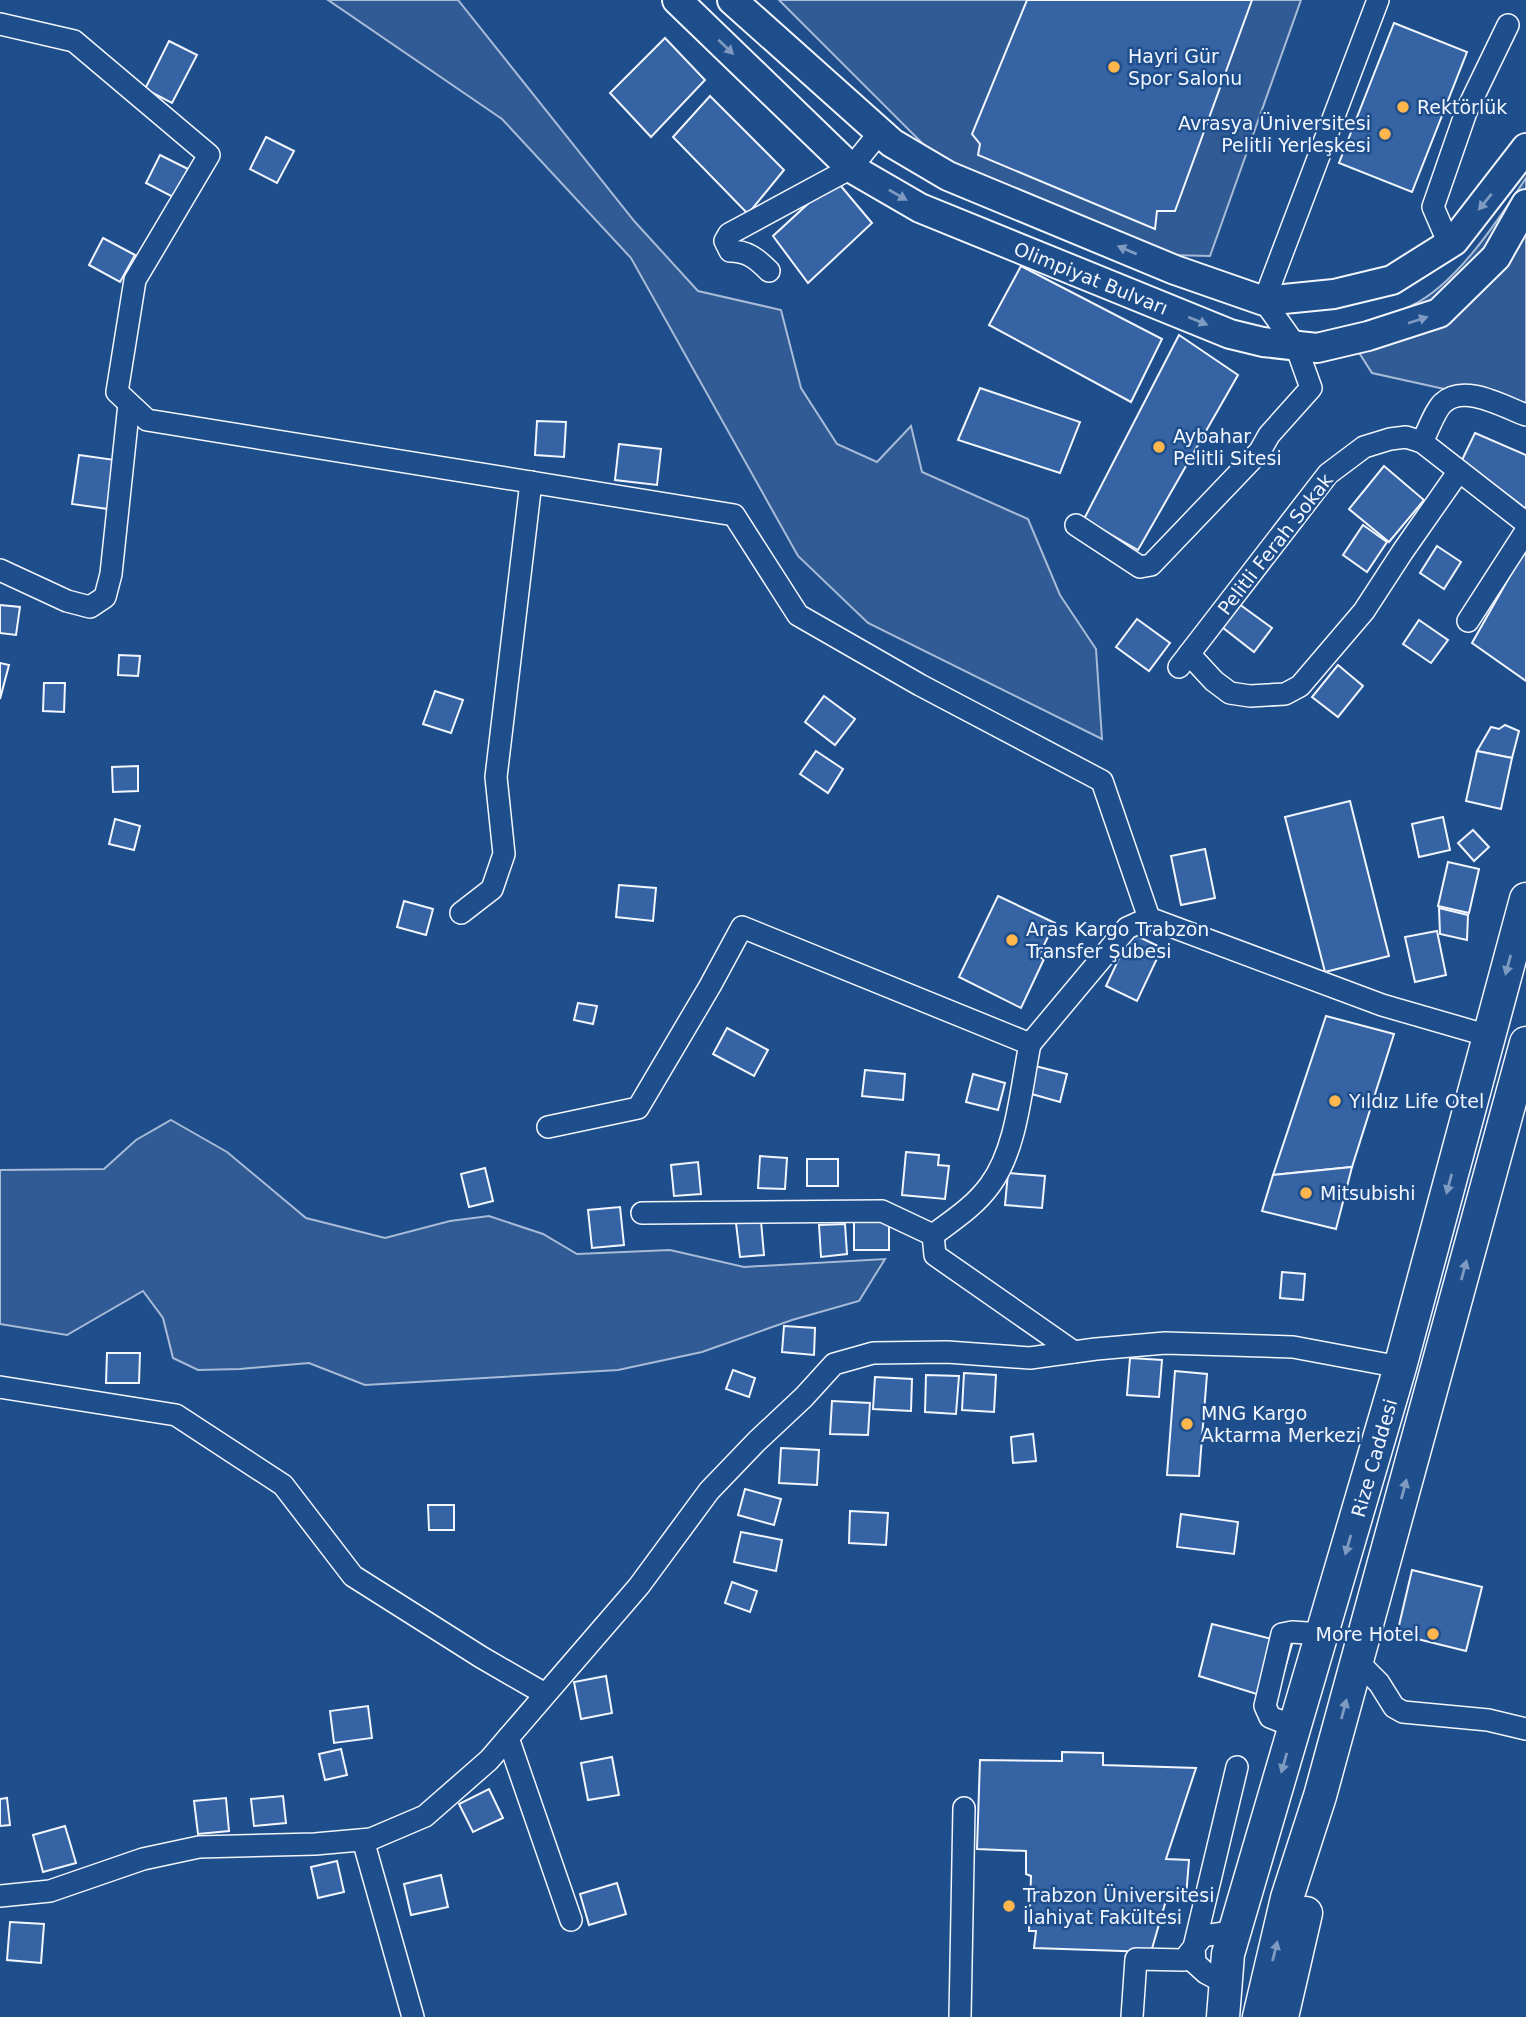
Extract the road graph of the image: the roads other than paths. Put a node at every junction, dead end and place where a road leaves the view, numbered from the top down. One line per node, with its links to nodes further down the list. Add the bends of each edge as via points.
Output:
1 (677, 0): 8 (main road, Olimpiyat Bulvarı, one-way to 8)
2 (732, 0): 6 (main road, Olimpiyat Bulvarı)
3 (1375, 7): 12 (street)
4 (0, 24): 14 (street, via 74,41 209,155 135,280 117,392)
5 (1508, 25): 10 (street, via 1466,112 1433,207)
6 (880, 132): 8 (street); 12 (main road, Olimpiyat Bulvarı, one-way to 6, via 1175,270 948,176)
7 (1526, 148): 10 (main road, Olimpiyat Bulvarı, one-way to 10)
8 (850, 167): 11 (street, via 729,234 724,242 730,251 744,251); 13 (main road, Olimpiyat Bulvarı, one-way to 13, via 920,208 1230,334)
9 (1526, 204): 13 (main road, Olimpiyat Bulvarı, one-way to 9, via 1317,348 1439,313 1496,257)
10 (1449, 244): 12 (main road, Olimpiyat Bulvarı, via 1392,279 1334,294)
11 (769, 271)
12 (1264, 300): 13 (street)
13 (1296, 346): 20 (street, via 1311,388 1260,451 1151,565 1140,567)
14 (129, 404): 18 (street, via 147,420); 22 (street, via 105,597 90,607 66,601)
15 (1526, 415): 16 (street, via 1460,395 1443,403)
16 (1422, 442): 17 (street); 17 (street, Pelitli Ferah Sokak, via 1406,437 1364,447 1328,474 1184,661 1230,693 1284,694 1300,686 1364,611)
17 (1459, 471): 19 (street)
18 (531, 482): 25 (street, via 496,777 504,854 492,890); 26 (street, via 734,515 797,615 1102,781)
19 (1526, 523)
20 (1076, 524)
21 (1526, 531): 23 (street)
22 (0, 570)
23 (1468, 621)
24 (1526, 899): 27 (highway, Rize Caddesi, one-way to 27)
25 (461, 913)
26 (1149, 918): 27 (street, via 1382,1005); 29 (street, via 1127,928)
27 (1489, 1036): 34 (highway, Rize Caddesi, one-way to 34)
28 (1526, 1043): 36 (highway, Rize Caddesi, one-way to 28)
29 (1030, 1044): 30 (street, via 743,927 638,1108); 32 (street, via 1008,1153 991,1184 967,1210)
30 (548, 1127)
31 (642, 1213): 32 (street, via 883,1211)
32 (933, 1235): 33 (street, via 935,1255)
33 (1074, 1352): 34 (street, via 1165,1343 1293,1347); 37 (street, via 1030,1359 947,1352 873,1353 834,1364 709,1491 639,1587)
34 (1400, 1367): 47 (highway, Rize Caddesi, one-way to 47)
35 (0, 1387): 37 (street, via 176,1415 283,1485 353,1576)
36 (1357, 1661): 38 (street, via 1403,1712 1488,1720); 41 (highway, Rize Caddesi, one-way to 36)
37 (545, 1694): 39 (street)
38 (1526, 1729)
39 (508, 1738): 43 (street, via 425,1816); 45 (street)
40 (1237, 1767): 46 (street)
41 (1320, 1796): 53 (highway, Rize Caddesi, one-way to 41, via 1287,1898); 54 (highway, via 1307,1908)
42 (964, 1808): 49 (street)
43 (363, 1840): 44 (street, via 199,1847 144,1859 50,1891); 48 (street)
44 (0, 1896)
45 (571, 1920)
46 (1194, 1947): 47 (street, via 1203,1936); 47 (street, via 1195,1963 1206,1973); 50 (street, via 1184,1960 1136,1959)
47 (1228, 1955): 51 (highway); 52 (highway, Rize Caddesi)
48 (413, 2017)
49 (960, 2017)
50 (1132, 2017)
51 (1210, 2017)
52 (1223, 2017)
53 (1259, 2017)
54 (1282, 2017)

